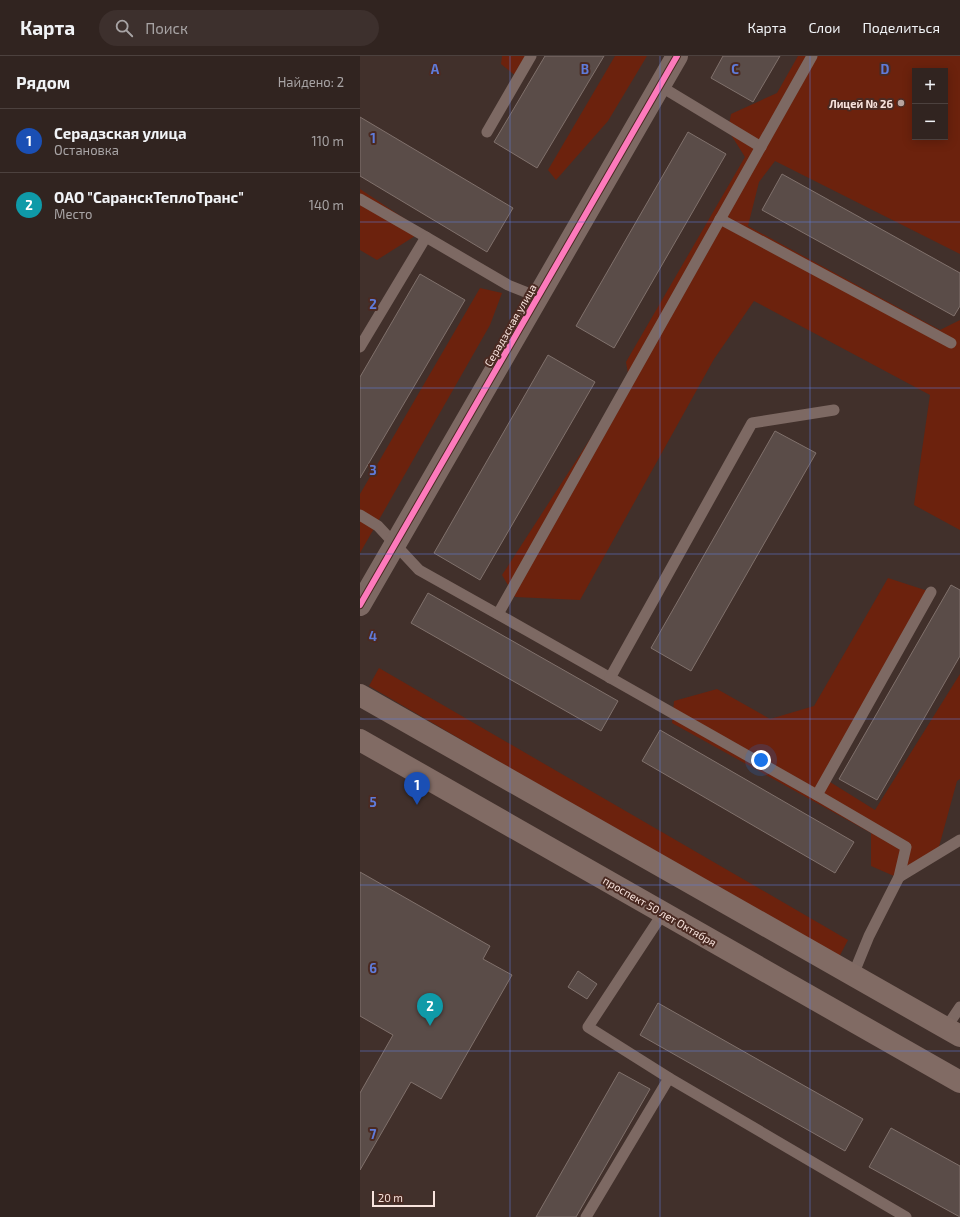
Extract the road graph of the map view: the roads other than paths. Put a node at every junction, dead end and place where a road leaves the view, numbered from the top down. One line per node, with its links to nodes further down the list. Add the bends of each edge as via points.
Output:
1 (531, 56): 5 (lane)
2 (677, 56): 4 (street, Серадзская улица)
3 (812, 56): 6 (lane)
4 (660, 86): 6 (lane); 10 (street, Серадзская улица)
5 (487, 132)
6 (760, 147): 8 (lane)
7 (360, 199): 9 (lane)
8 (720, 219): 11 (lane); 18 (lane)
9 (426, 237): 10 (lane, via 508,285); 12 (lane)
10 (538, 297): 15 (street, Серадзская улица)
11 (951, 342)
12 (360, 347)
13 (834, 410): 19 (lane, via 752,423)
14 (360, 516): 15 (lane, via 378,526)
15 (395, 545): 17 (street, Серадзская улица); 18 (lane, via 416,568)
16 (931, 592): 22 (lane)
17 (360, 604)
18 (498, 614): 19 (lane)
19 (610, 678): 22 (lane)
20 (360, 695): 26 (main road)
21 (360, 740): 25 (main road, проспект 50 лет Октября)
22 (816, 795): 24 (lane, via 906,847)
23 (960, 840): 24 (lane)
24 (899, 877): 26 (lane, via 869,936)
25 (663, 913): 29 (lane, via 588,1026); 30 (main road, проспект 50 лет Октября)
26 (853, 975): 28 (main road)
27 (960, 1007): 28 (lane)
28 (953, 1032)
29 (668, 1078): 31 (lane); 32 (lane)
30 (960, 1082)
31 (586, 1217)
32 (906, 1217)

